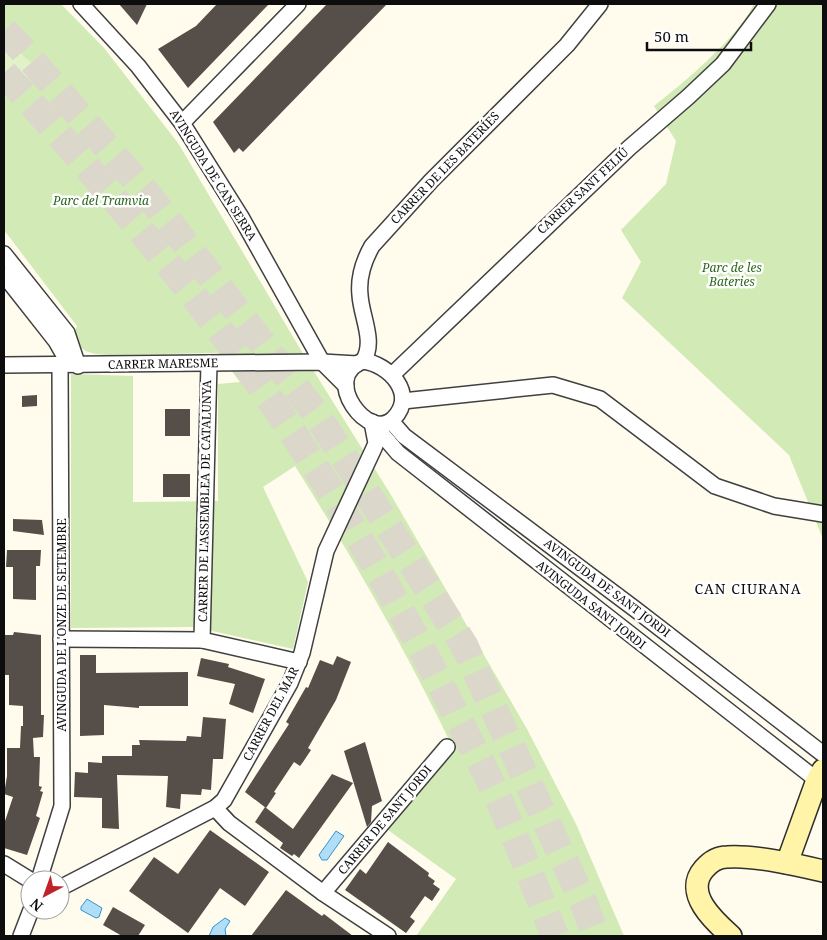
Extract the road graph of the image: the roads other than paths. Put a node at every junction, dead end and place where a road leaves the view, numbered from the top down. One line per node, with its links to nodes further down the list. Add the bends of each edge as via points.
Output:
1 (81, 4): 5 (street, AVINGUDA DE CAN SERRA, via 138,66)
2 (298, 4): 5 (street)
3 (600, 4): 10 (street, CARRER DE LES BATERÍES, via 566,45 431,181 372,246 365,258 359,286 369,348)
4 (768, 4): 15 (street, CARRER SANT FELIÚ, via 723,64 628,148)
5 (182, 123): 9 (street, AVINGUDA DE CAN SERRA, via 232,201)
6 (4, 254): 14 (street, via 66,333)
7 (4, 275): 8 (street)
8 (9, 288): 14 (street, via 56,341 64,355)
9 (322, 362): 10 (street, CARRER MARESME); 11 (street, CARRER MARESME); 16 (street)
10 (360, 362): 15 (street, via 379,365); 16 (street, via 349,372)
11 (209, 363): 14 (street, CARRER MARESME); 22 (street, CARRER DE L'ASSEMBLEA DE CATALUNYA)
12 (4, 365): 13 (street, CARRER MARESME)
13 (60, 366): 14 (street, CARRER MARESME); 21 (street, AVINGUDA DE L'ONZE DE SETEMBRE)
14 (78, 366)
15 (393, 374): 17 (street, via 401,390)
16 (346, 386): 19 (street, via 354,406)
17 (402, 401): 18 (street, via 398,414); 20 (street, via 553,385 600,399 716,486 774,506)
18 (391, 421): 19 (street); 25 (street, AVINGUDA DE SANT JORDI, via 404,436)
19 (372, 422): 23 (street, CARRER DEL MAR, via 376,443 326,551); 26 (street, AVINGUDA SANT JORDI, via 398,453)
20 (823, 514)
21 (61, 639): 22 (street); 30 (street, AVINGUDA DE L'ONZE DE SETEMBRE, via 62,806)
22 (202, 640): 23 (street)
23 (299, 662): 27 (street, CARRER DEL MAR, via 224,800)
24 (447, 747): 34 (street, CARRER DE SANT JORDI)
25 (823, 754)
26 (820, 775): 28 (street)
27 (215, 808): 33 (street, CARRER DEL MAR); 34 (street, via 229,823)
28 (787, 863): 31 (street); 38 (street, via 727,856 716,859 702,871 697,887 701,904)
29 (4, 864): 32 (street)
30 (43, 870)
31 (823, 871)
32 (20, 874)
33 (70, 883)
34 (323, 893): 37 (street)
35 (27, 920): 36 (street)
36 (21, 936)
37 (388, 936)
38 (731, 936)

